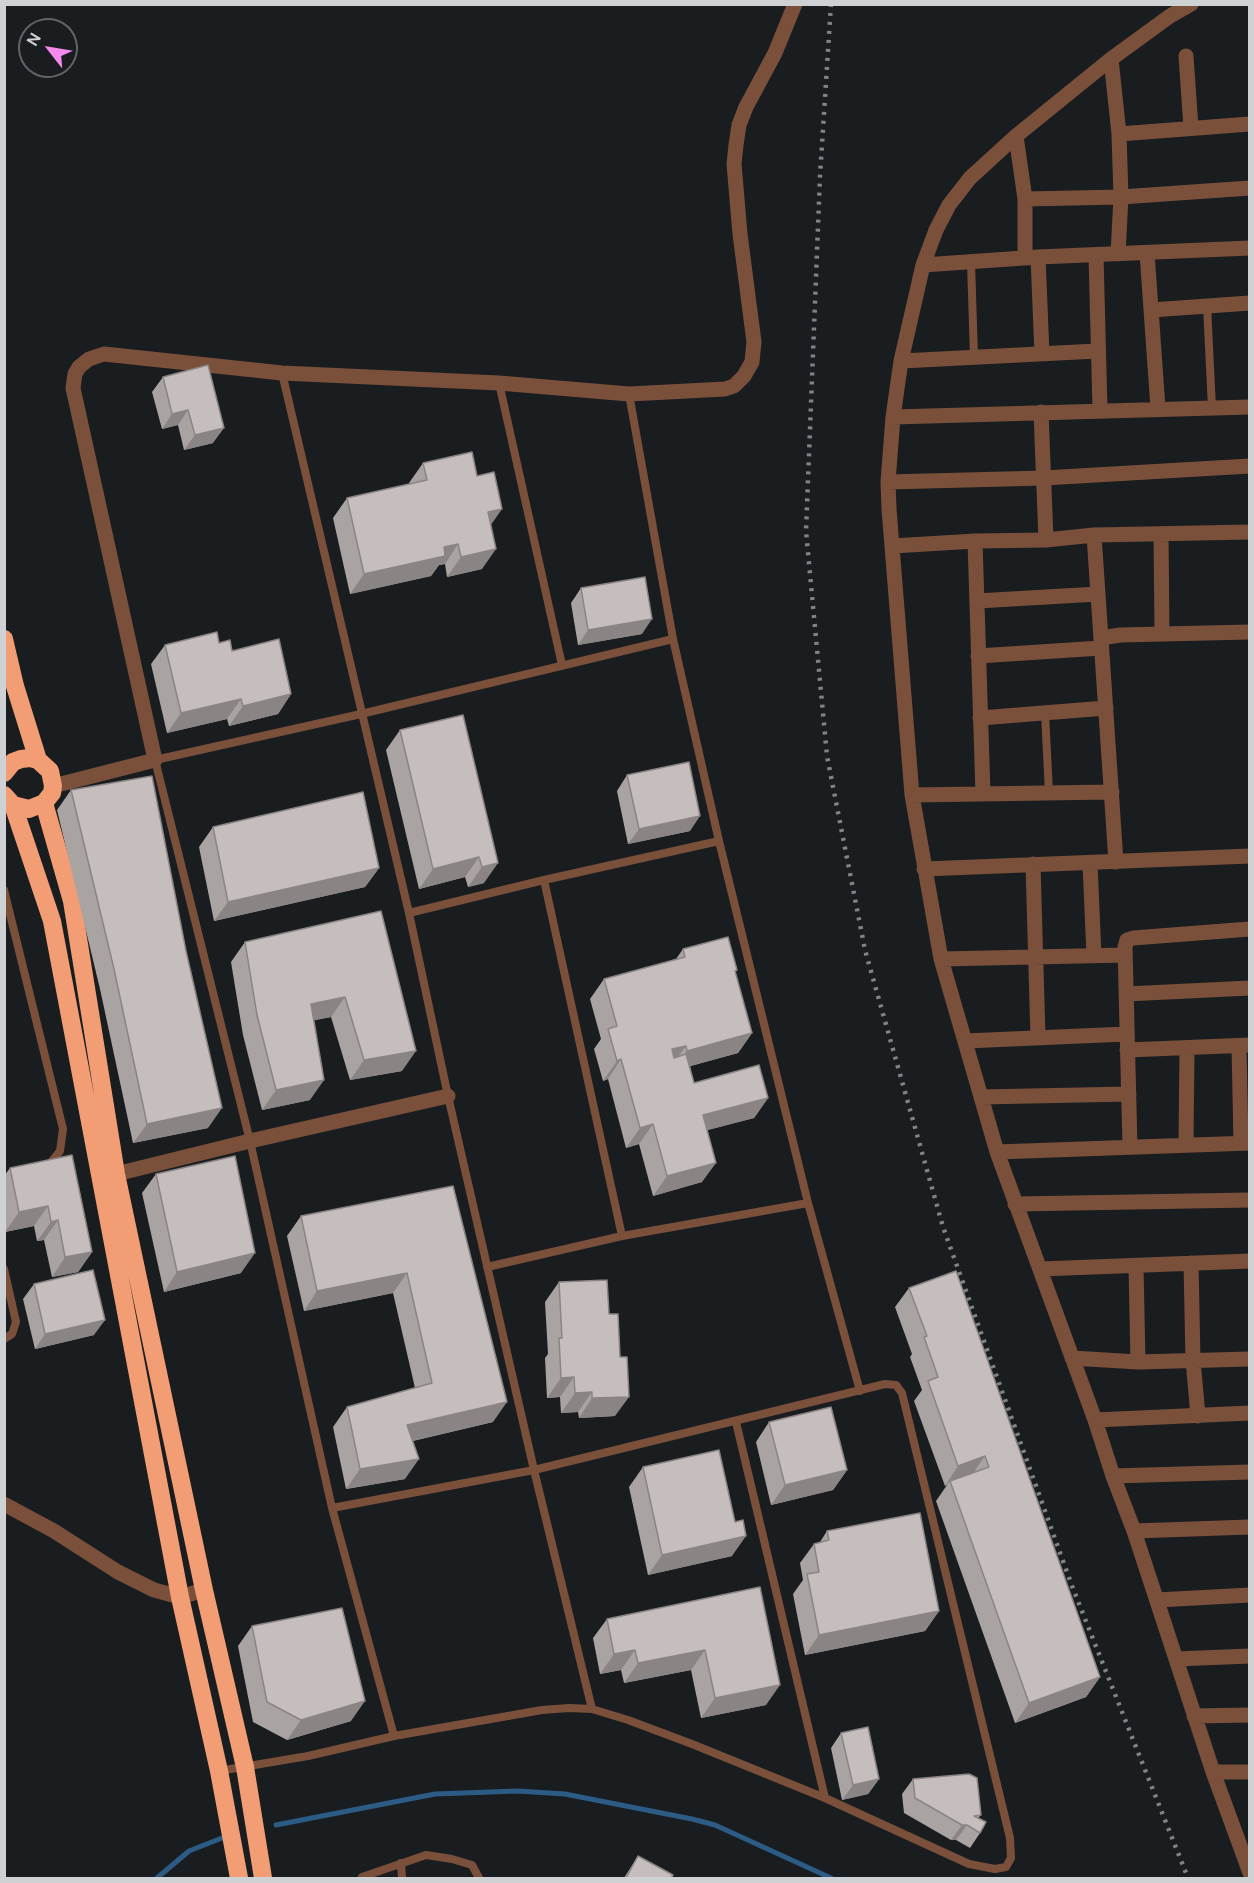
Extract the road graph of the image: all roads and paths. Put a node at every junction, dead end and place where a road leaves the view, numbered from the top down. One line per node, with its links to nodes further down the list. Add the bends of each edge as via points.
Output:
1 (795, 4): 28 (street, via 746,107 736,145 734,164 754,342 752,362 734,386 725,389)
2 (1191, 4): 4 (street)
3 (1186, 56): 6 (street)
4 (1110, 59): 7 (street); 8 (street)
5 (1250, 124): 6 (street)
6 (1191, 128): 7 (street)
7 (1119, 134): 10 (street)
8 (1016, 136): 11 (street); 18 (street, via 970,178 949,204)
9 (1250, 188): 10 (street)
10 (1121, 197): 11 (street); 14 (street)
11 (1024, 199): 16 (street)
12 (1250, 248): 13 (street)
13 (1147, 253): 14 (street); 21 (street)
14 (1118, 254): 15 (street)
15 (1096, 255): 16 (street); 22 (street)
16 (1031, 257): 17 (street); 23 (street)
17 (971, 262): 18 (street); 24 (lane)
18 (923, 266): 25 (street)
19 (1250, 303): 20 (street)
20 (1207, 306): 21 (street); 31 (lane)
21 (1151, 310): 30 (street)
22 (1097, 351): 23 (street); 32 (street)
23 (1042, 354): 24 (street)
24 (974, 357): 25 (street)
25 (901, 361): 34 (street)
26 (282, 373): 27 (street); 55 (lane); 57 (street, via 104,354 88,359 75,375 73,388)
27 (499, 383): 28 (street); 52 (lane)
28 (629, 394): 49 (lane)
29 (1250, 407): 31 (street)
30 (1158, 408): 31 (street); 32 (street)
31 (1212, 408)
32 (1100, 410): 33 (street)
33 (1041, 412): 34 (street); 36 (street)
34 (893, 417): 37 (street)
35 (1250, 466): 36 (street)
36 (1044, 478): 37 (street); 41 (street)
37 (888, 482): 43 (street)
38 (1250, 531): 39 (street)
39 (1161, 534): 40 (street); 47 (street)
40 (1094, 536): 41 (street); 44 (street)
41 (1046, 540): 42 (street)
42 (975, 541): 43 (street); 45 (street)
43 (893, 546): 63 (street)
44 (1098, 594): 45 (street); 50 (street)
45 (977, 601): 51 (street)
46 (1250, 632): 47 (street)
47 (1162, 634): 50 (street)
48 (4, 639): 59 (highway, via 15,686)
49 (674, 639): 52 (lane); 66 (lane)
50 (1101, 643): 51 (street); 53 (street)
51 (978, 656): 56 (street)
52 (562, 665): 55 (lane)
53 (1106, 708): 54 (street); 60 (street)
54 (1045, 713): 56 (street); 61 (lane)
55 (361, 714): 57 (lane); 74 (lane)
56 (980, 718): 62 (street)
57 (155, 760): 59 (street, via 90,775); 91 (lane)
58 (5, 765): 59 (highway, via 21,759)
59 (47, 772): 65 (highway, via 52,793)
60 (1112, 792): 61 (street); 68 (street)
61 (1049, 793): 62 (street)
62 (983, 794): 63 (street)
63 (912, 795): 71 (street)
64 (9, 800): 65 (highway, via 29,810); 109 (highway, via 52,921)
65 (44, 803): 97 (highway, via 72,901)
66 (720, 841): 72 (lane); 99 (lane)
67 (1250, 856): 68 (street)
68 (1116, 862): 69 (street)
69 (1090, 863): 70 (street); 76 (street)
70 (1033, 864): 71 (street); 78 (street)
71 (924, 869): 79 (street)
72 (544, 880): 74 (lane); 101 (lane)
73 (4, 890): 96 (lane, via 63,1129 60,1151)
74 (409, 913): 89 (lane)
75 (1250, 929): 77 (street, via 1133,938 1127,940)
76 (1094, 956): 77 (street); 78 (street)
77 (1125, 956): 81 (street)
78 (1037, 957): 79 (street); 83 (street)
79 (941, 959): 84 (street)
80 (1250, 988): 81 (street)
81 (1126, 994): 82 (street)
82 (1127, 1034): 83 (street); 87 (street)
83 (1038, 1038): 84 (street)
84 (965, 1041): 90 (street)
85 (1244, 1046): 86 (street); 92 (street)
86 (1187, 1048): 87 (street); 93 (street)
87 (1127, 1050): 88 (street)
88 (1129, 1094): 90 (street); 94 (street)
89 (448, 1096): 91 (street); 105 (lane)
90 (981, 1097): 95 (street)
91 (250, 1141): 97 (street); 124 (lane)
92 (1245, 1143): 93 (street)
93 (1186, 1145): 94 (street)
94 (1130, 1147): 95 (street)
95 (997, 1152): 100 (street)
96 (41, 1171)
97 (116, 1174): 108 (highway)
98 (1250, 1200): 100 (street)
99 (808, 1203): 101 (lane); 115 (lane)
100 (1015, 1204): 107 (street)
101 (622, 1236): 105 (lane)
102 (1250, 1262): 103 (street)
103 (1191, 1263): 104 (street); 113 (street)
104 (1136, 1266): 107 (street); 114 (street)
105 (487, 1267): 120 (lane)
106 (4, 1269): 110 (lane, via 16,1322 12,1334)
107 (1040, 1269): 111 (street)
108 (148, 1329): 109 (highway); 127 (highway)
109 (130, 1332): 129 (highway)
110 (4, 1339)
111 (1072, 1358): 114 (street); 118 (street)
112 (1250, 1359): 113 (street)
113 (1193, 1360): 114 (street); 117 (street)
114 (1138, 1362)
115 (860, 1391): 119 (lane); 141 (lane, via 885,1384 896,1385 902,1393 1010,1838 1011,1858 1006,1867 995,1869 969,1864)
116 (1250, 1413): 117 (street)
117 (1198, 1416): 118 (street)
118 (1095, 1420): 122 (street)
119 (736, 1422): 120 (lane); 141 (lane)
120 (534, 1470): 124 (lane); 133 (lane)
121 (1250, 1472): 122 (street)
122 (1113, 1476): 126 (street)
123 (4, 1504): 129 (street, via 118,1572 154,1590)
124 (332, 1508): 136 (lane)
125 (1250, 1527): 126 (street)
126 (1134, 1531): 130 (street)
127 (204, 1590): 129 (street); 137 (highway)
128 (1250, 1595): 130 (street)
129 (180, 1597): 138 (highway)
130 (1157, 1600): 132 (street)
131 (1250, 1656): 132 (street)
132 (1176, 1659): 135 (street)
133 (592, 1709): 136 (lane, via 542,1710); 141 (lane)
134 (1250, 1715): 135 (street)
135 (1194, 1716): 139 (street)
136 (394, 1736): 137 (lane)
137 (245, 1767): 138 (lane); 146 (highway)
138 (219, 1771): 145 (highway)
139 (1213, 1772): 140 (street); 142 (street)
140 (1250, 1772)
141 (825, 1798)
142 (1242, 1828): 144 (street)
143 (401, 1863): 147 (lane); 148 (lane); 149 (lane, via 426,1855 452,1859 472,1865)
144 (1250, 1873)
145 (239, 1878)
146 (263, 1878)
147 (360, 1878)
148 (402, 1878)
149 (479, 1878)

